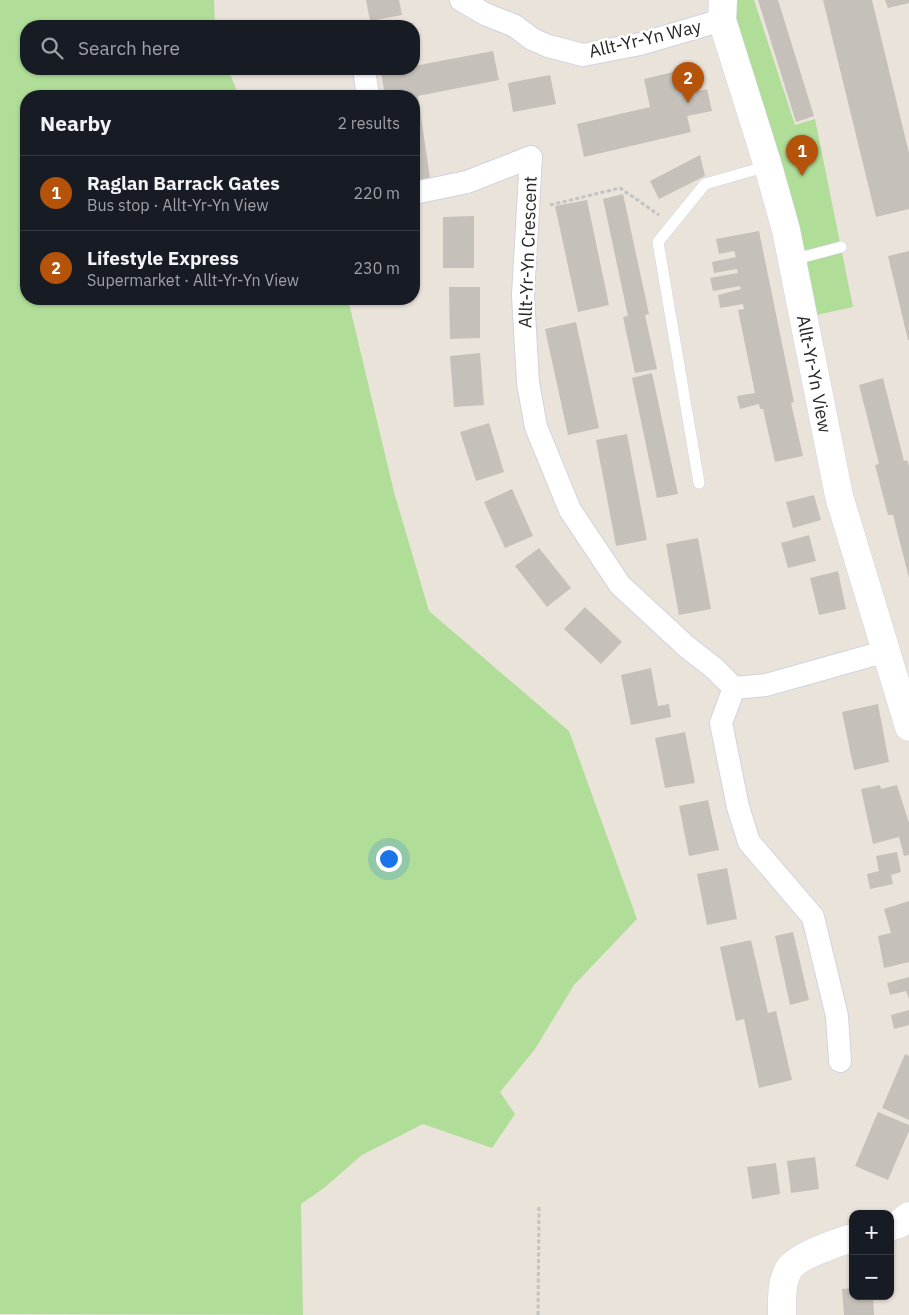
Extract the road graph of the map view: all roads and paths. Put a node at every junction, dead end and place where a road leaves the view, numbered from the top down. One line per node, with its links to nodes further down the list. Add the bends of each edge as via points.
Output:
1 (461, 0): 2 (street, Allt-Yr-Yn Way, via 515,26 532,39 583,55 640,44)
2 (723, 10): 3 (street, Allt-Yr-Yn View)
3 (768, 166): 6 (lane, via 705,184); 8 (street, Allt-Yr-Yn View)
4 (420, 192): 5 (street, Allt-Yr-Yn Crescent, via 467,182 531,158)
5 (528, 210): 6 (path, via 620,188); 11 (street, Allt-Yr-Yn Crescent, via 523,295 528,383 536,427 570,510 620,584)
6 (673, 224): 9 (lane, via 658,242)
7 (841, 247): 8 (lane)
8 (792, 260): 10 (street, Allt-Yr-Yn View, via 839,496)
9 (699, 483)
10 (887, 651): 11 (street, via 766,685); 12 (street, Allt-Yr-Yn View)
11 (734, 688): 13 (street, via 721,723 738,807 749,842 813,917 837,1016)
12 (909, 727)
13 (840, 1061)
14 (539, 1206): 18 (path)
15 (909, 1216): 16 (street)
16 (894, 1226)
17 (849, 1239): 19 (street, via 812,1253 790,1267 784,1283)
18 (538, 1315)
19 (782, 1315)

